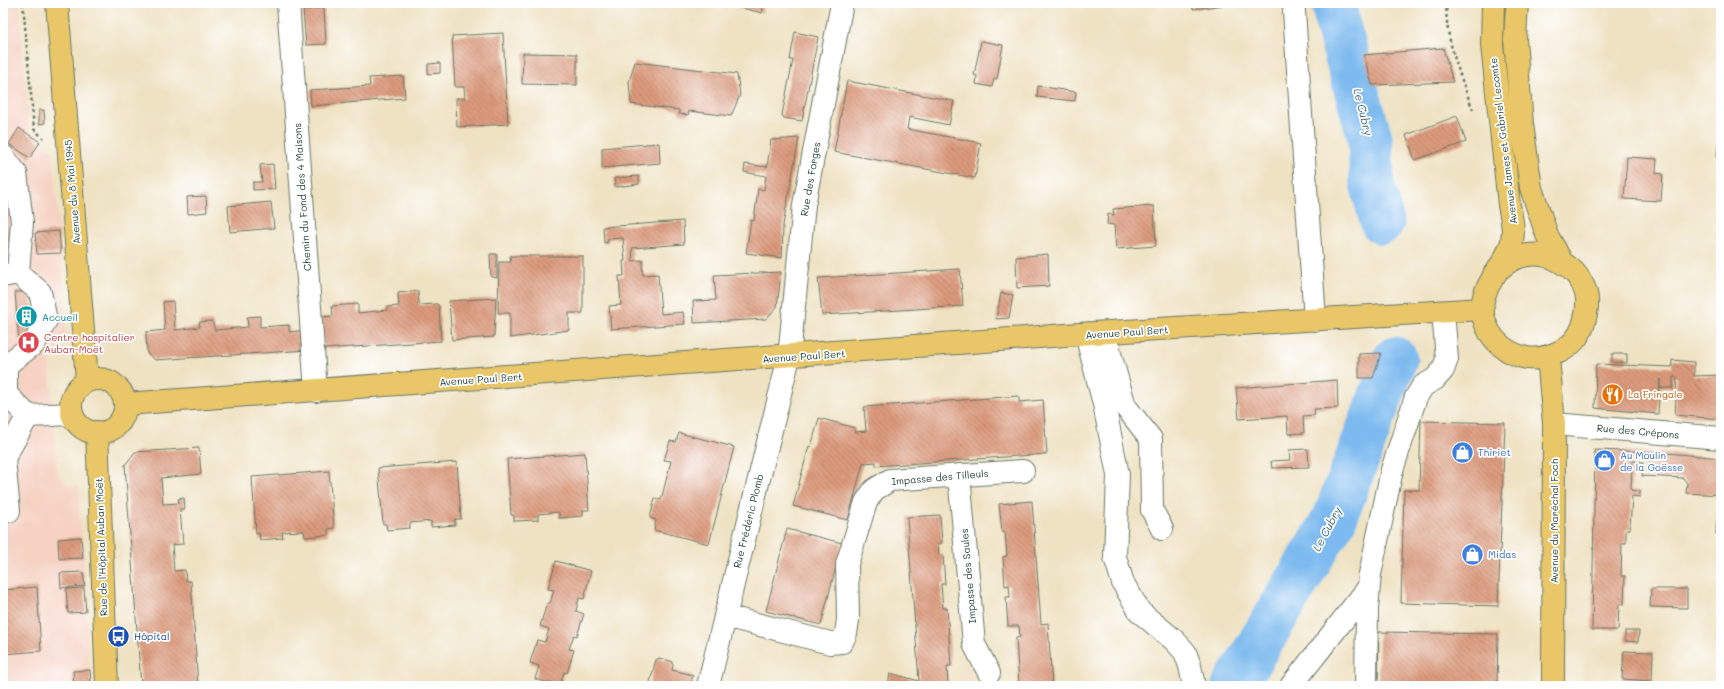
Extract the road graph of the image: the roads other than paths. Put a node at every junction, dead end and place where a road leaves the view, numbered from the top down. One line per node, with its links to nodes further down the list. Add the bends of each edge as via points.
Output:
1 (57, 3): 18 (main road, Avenue du 8 Mai 1945)
2 (288, 3): 19 (street, Chemin du Fond des 4 Maisons)
3 (842, 3): 15 (street, Rue des Forges, via 804,205)
4 (1493, 3): 10 (main road, Avenue James et Gabriel Lecomte, via 1493,52 1508,198 1514,231 1510,250)
5 (1517, 3): 8 (main road, Avenue James et Gabriel Lecomte, via 1514,40 1531,188 1547,235)
6 (1294, 11): 13 (street)
7 (3, 156): 9 (street, via 16,173 22,222)
8 (1562, 262): 10 (main road, via 1549,256 1534,254 1519,257 1505,264); 16 (main road, via 1578,276 1586,294 1587,314 1580,333 1566,348)
9 (11, 274): 17 (street, via 40,292 46,320 34,344)
10 (1494, 274): 11 (main road, via 1485,291)
11 (1483, 309): 12 (main road, Avenue Paul Bert); 16 (main road, via 1489,331 1504,349 1518,356 1533,359)
12 (1443, 312): 13 (main road, Avenue Paul Bert); 30 (street, via 1447,359 1435,379 1423,386 1416,397 1392,470)
13 (1315, 320): 14 (main road, Avenue Paul Bert)
14 (1094, 334): 15 (main road, Avenue Paul Bert); 29 (street, via 1125,406 1151,439 1152,510); 35 (street, via 1118,475 1115,557 1123,583 1140,612 1185,652)
15 (789, 357): 19 (main road, Avenue Paul Bert); 31 (street, Rue Frédéric Plomb)
16 (1548, 357): 23 (main road, Avenue du Maréchal Foch)
17 (4, 364): 22 (street, via 6,394)
18 (87, 380): 20 (main road, via 98,378 117,386); 21 (main road, via 74,394 70,405)
19 (316, 391): 20 (main road, Avenue Paul Bert)
20 (125, 404): 24 (main road, via 122,418 116,426)
21 (72, 414): 22 (street); 24 (main road, via 78,424 86,430)
22 (28, 416): 28 (street, via 4,458 9,511)
23 (1554, 424): 25 (street, Rue des Crépons); 38 (main road, Avenue du Maréchal Foch)
24 (97, 432): 33 (main road, Rue de l'Hôpital Auban Moët)
25 (1721, 438)
26 (1023, 471): 27 (street, Impasse des Tilleuls)
27 (959, 475): 31 (street, Impasse des Tilleuls, via 890,480 874,490 866,502 847,564 848,620 842,642 830,643); 32 (street, Impasse des Saules, via 974,644)
28 (3, 512)
29 (1162, 528)
30 (1369, 587): 36 (street); 37 (street)
31 (725, 616): 34 (street, Rue Frédéric Plomb)
32 (989, 673)
33 (107, 686)
34 (708, 686)
35 (1194, 686)
36 (1291, 686)
37 (1366, 686)
38 (1553, 686)

